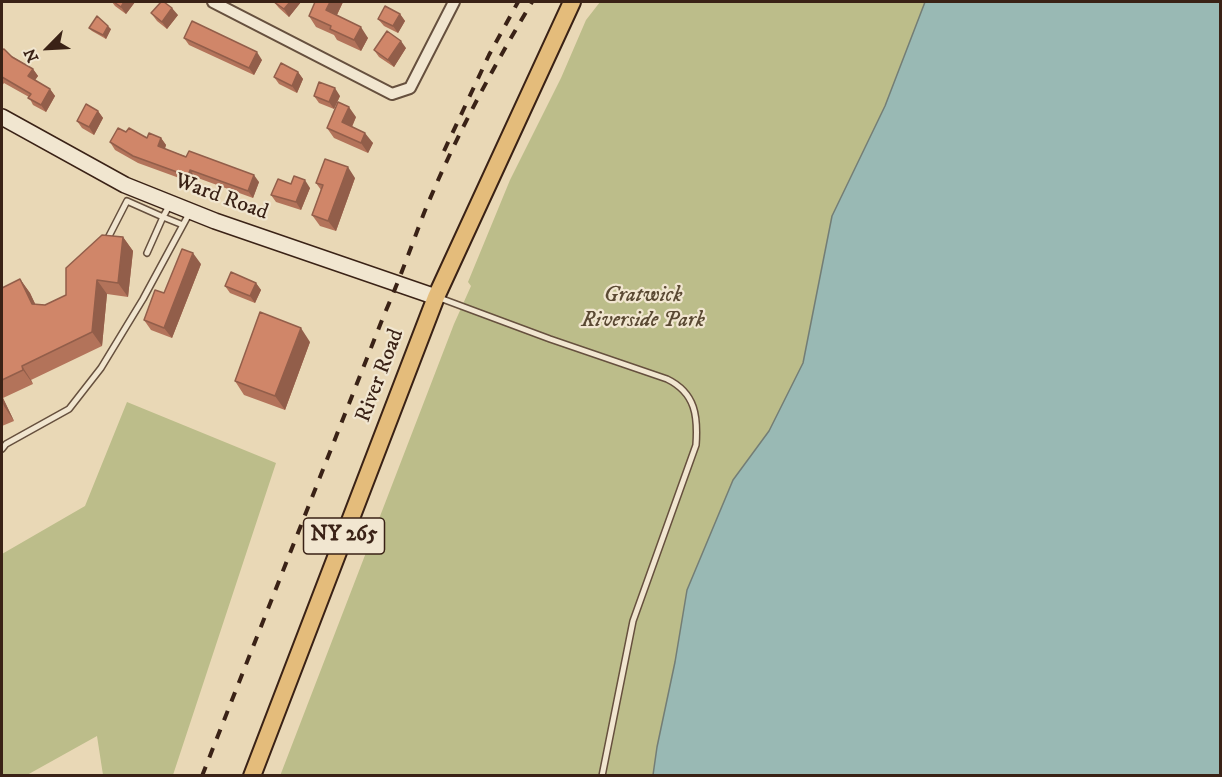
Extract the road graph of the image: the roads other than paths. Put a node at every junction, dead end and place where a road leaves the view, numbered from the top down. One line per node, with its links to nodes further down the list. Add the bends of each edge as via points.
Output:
1 (213, 2): 2 (street, via 392,94 410,88)
2 (454, 2)
3 (572, 2): 11 (main road, River Road / NY 265)
4 (2, 117): 5 (main road, Ward Road)
5 (130, 195): 6 (main road, Ward Road); 7 (lane); 9 (lane)
6 (170, 203): 7 (lane); 8 (main road, Ward Road)
7 (163, 217): 8 (lane); 10 (lane)
8 (187, 218): 11 (main road, Ward Road); 12 (lane, via 101,368 69,409)
9 (104, 247)
10 (147, 253)
11 (436, 297): 13 (main road, River Road / NY 265); 14 (lane, via 667,379 677,384 691,401 698,420 696,444 633,621)
12 (2, 449)
13 (252, 776)
14 (602, 776)

